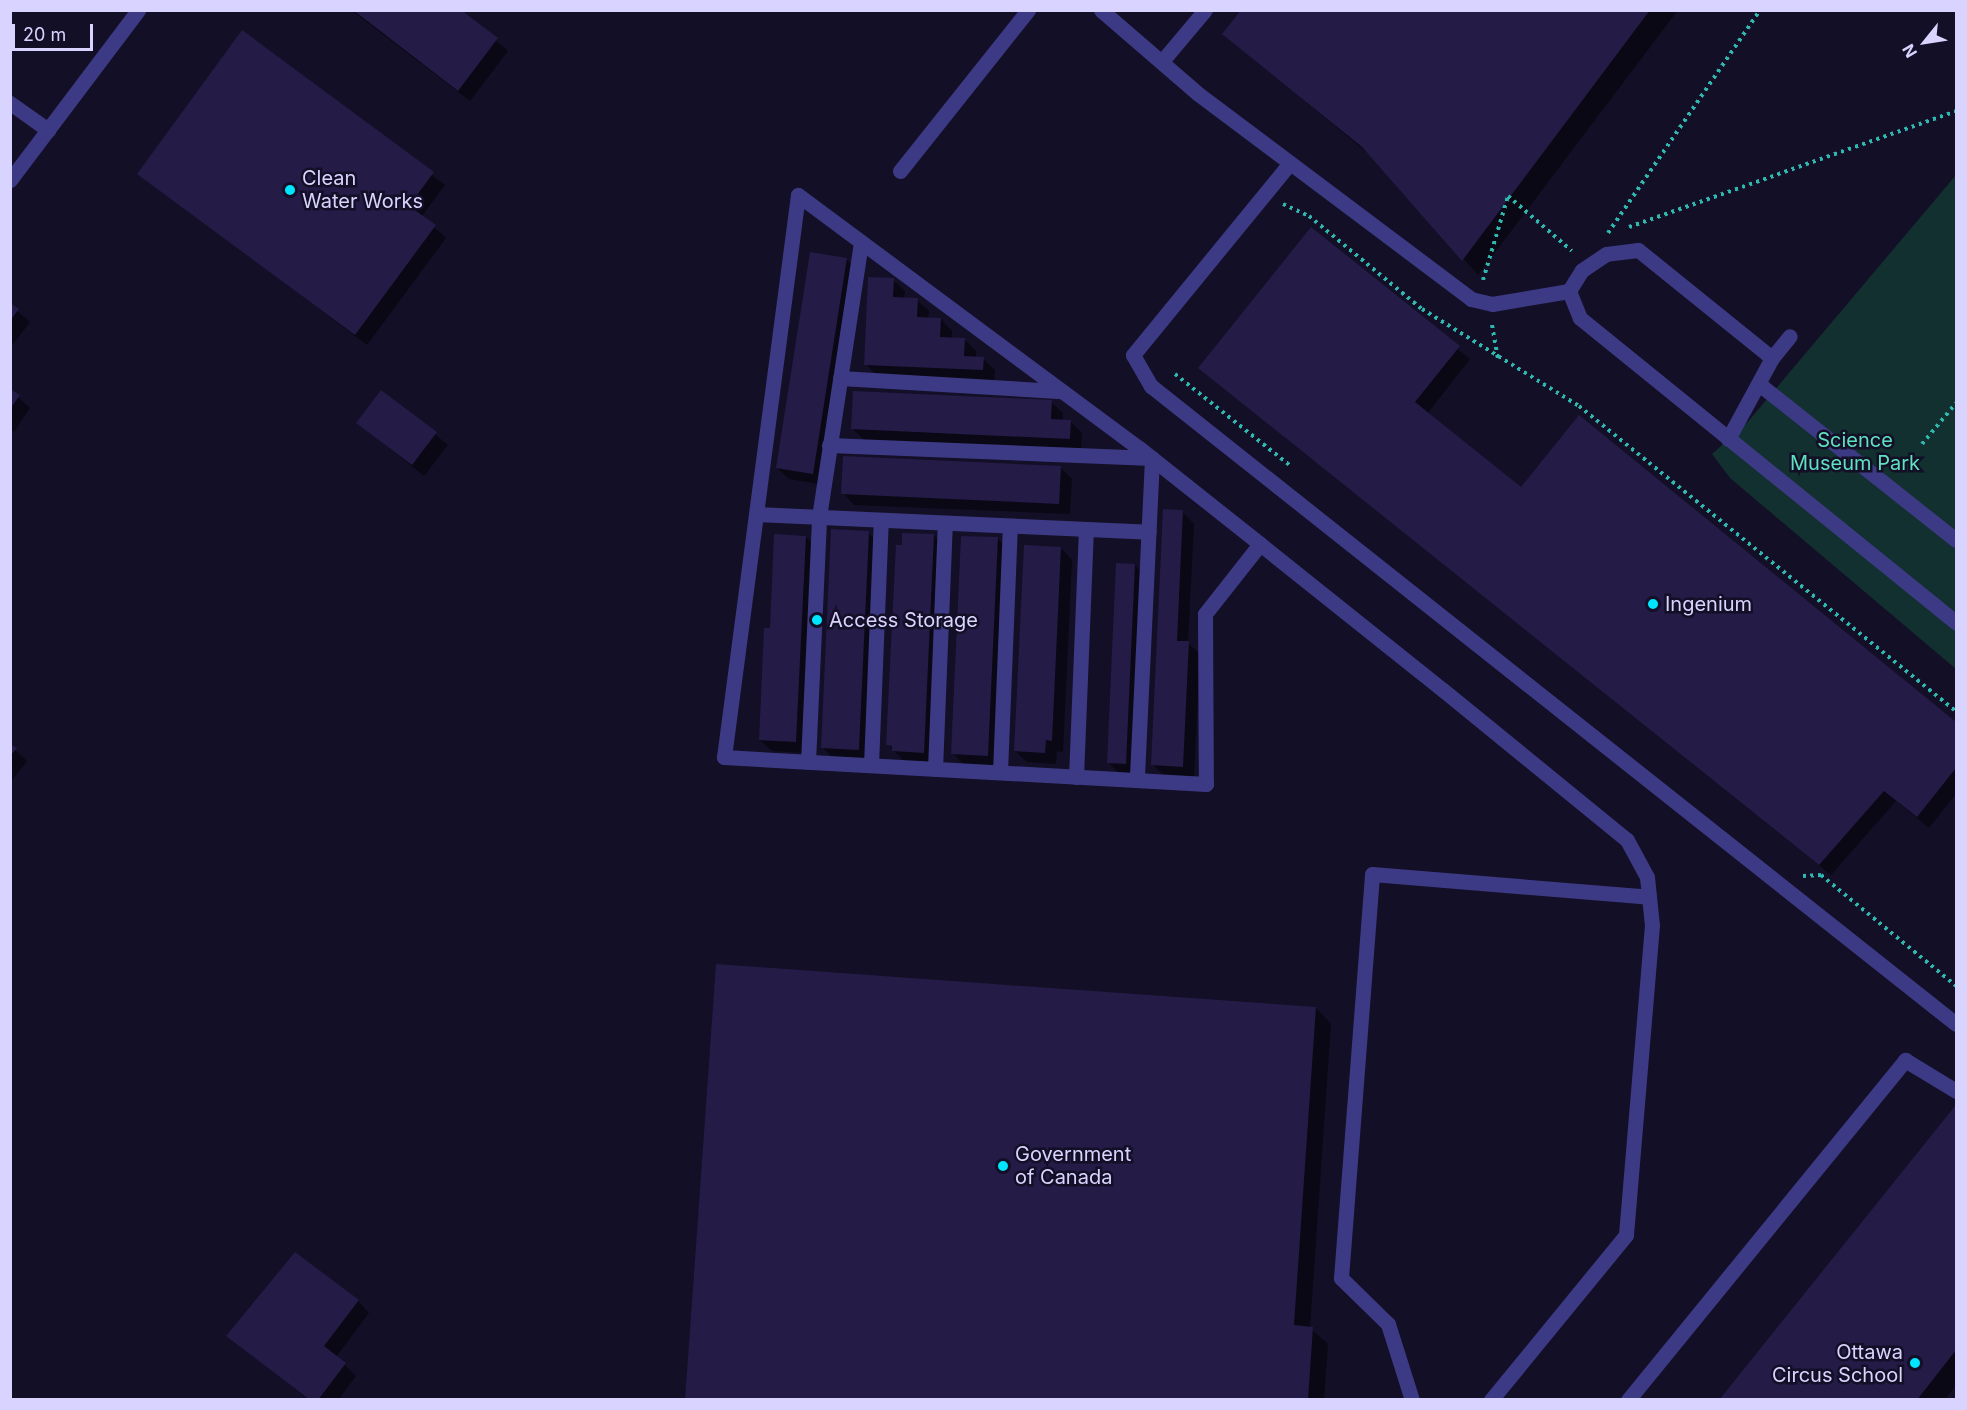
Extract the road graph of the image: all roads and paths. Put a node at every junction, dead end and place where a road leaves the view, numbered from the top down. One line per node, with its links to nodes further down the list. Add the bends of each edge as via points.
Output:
1 (138, 10): 9 (street)
2 (1028, 10): 11 (street)
3 (1101, 10): 6 (street)
4 (1204, 10): 6 (street)
5 (1760, 10): 15 (path)
6 (1163, 60): 10 (street, via 1197,93)
7 (10, 102): 9 (street)
8 (1956, 111): 14 (path)
9 (48, 130): 12 (street)
10 (1290, 163): 13 (street); 19 (street, via 1471,298 1492,304)
11 (900, 171)
12 (10, 180)
13 (1264, 195): 40 (path, via 1309,216 1422,309 1579,406); 50 (street, via 1133,355 1151,386)
14 (1629, 227)
15 (1607, 234)
16 (861, 242): 22 (street); 24 (street); 30 (street, via 798,195)
17 (1582, 270): 18 (path, via 1570,245 1508,196); 19 (street); 21 (street, via 1606,254 1638,250)
18 (1482, 276)
19 (1569, 291): 26 (street, via 1580,318)
20 (1790, 336): 21 (street)
21 (1772, 358): 23 (street)
22 (840, 378): 24 (street); 28 (street)
23 (1760, 384): 26 (street); 37 (street)
24 (1062, 391): 29 (street)
25 (1956, 403): 27 (path)
26 (1728, 439): 39 (street)
27 (1922, 444)
28 (829, 445): 29 (street); 31 (street)
29 (1152, 458): 36 (street); 38 (street)
30 (756, 514): 31 (street); 41 (street, via 724,757)
31 (819, 517): 32 (street); 41 (street)
32 (881, 520): 33 (street); 42 (street)
33 (945, 523): 34 (street); 43 (street)
34 (1010, 526): 35 (street); 44 (street)
35 (1086, 529): 36 (street); 45 (street)
36 (1149, 532): 46 (street)
37 (1956, 540)
38 (1260, 544): 46 (street, via 1205,614 1206,784); 48 (street, via 1627,840 1647,877)
39 (1956, 622)
40 (1956, 711)
41 (808, 762): 42 (street)
42 (871, 765): 43 (street)
43 (935, 769): 44 (street)
44 (1000, 772): 45 (street)
45 (1076, 777): 46 (street)
46 (1137, 780)
47 (1821, 875): 49 (path)
48 (1649, 897): 53 (street, via 1372,874 1341,1278 1388,1324); 54 (street, via 1652,925 1626,1235)
49 (1956, 986)
50 (1956, 1024)
51 (1956, 1091): 52 (street, via 1905,1060)
52 (1636, 1397)
53 (1412, 1400)
54 (1491, 1400)

